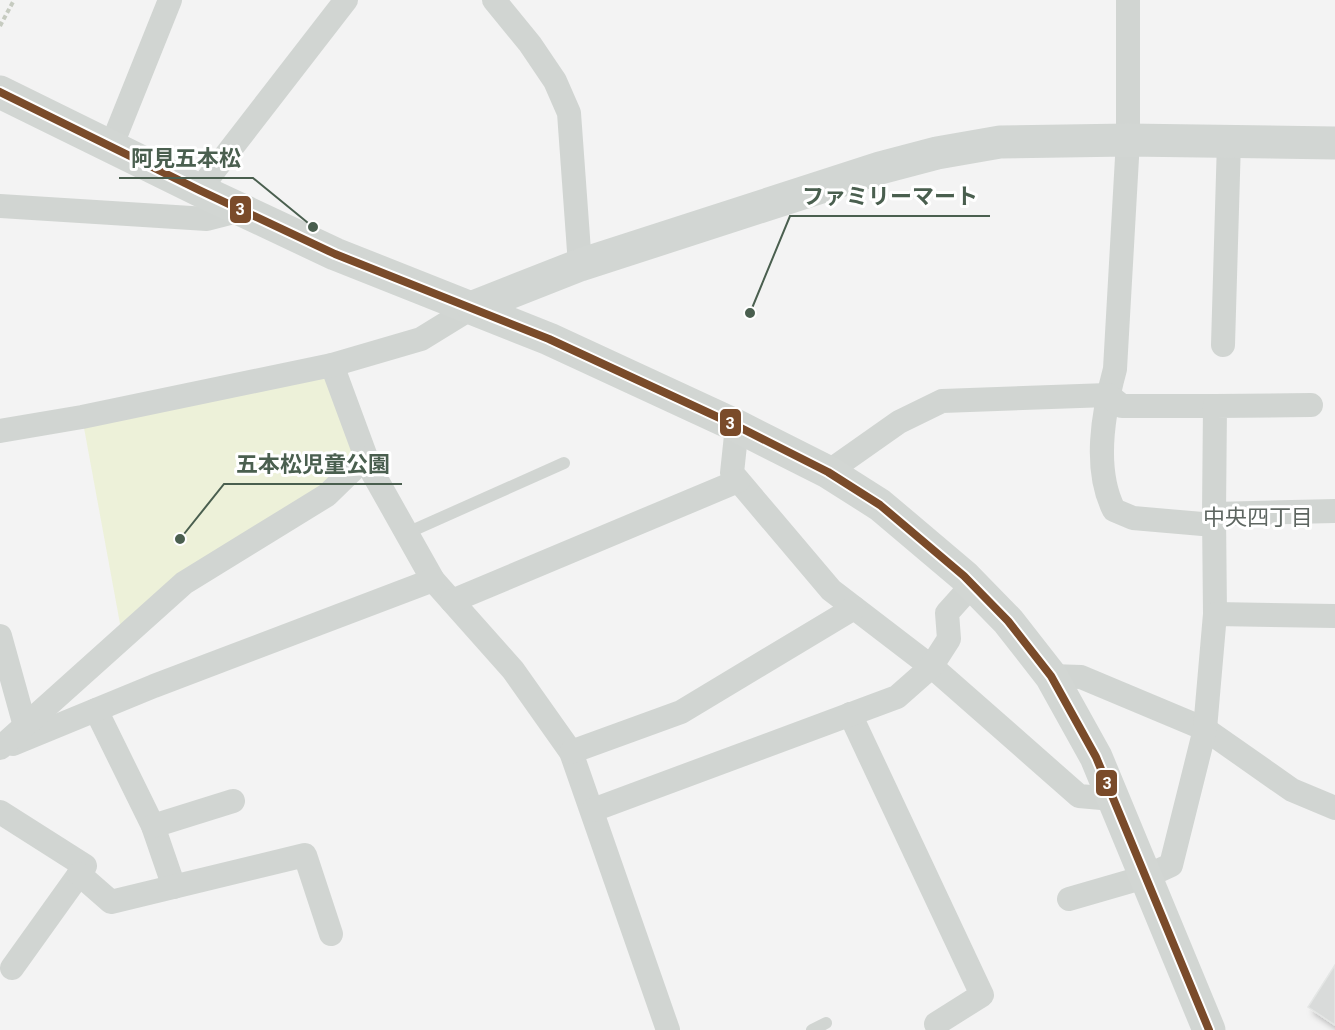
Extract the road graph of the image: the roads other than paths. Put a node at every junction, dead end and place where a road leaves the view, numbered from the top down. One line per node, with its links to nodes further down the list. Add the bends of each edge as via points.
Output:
1 (170, 0): 9 (street)
2 (346, 0): 10 (street)
3 (494, 0): 13 (street, via 555,81 569,113)
4 (1128, 0): 6 (street)
5 (0, 92): 9 (street)
6 (1128, 140): 7 (street); 13 (street, via 1000,142 937,153); 17 (street, via 1115,369)
7 (1229, 141): 8 (street); 15 (street)
8 (1335, 143)
9 (111, 147): 10 (street)
10 (199, 190): 12 (street)
11 (0, 206): 12 (street, via 207,219)
12 (242, 210): 14 (street, via 354,261)
13 (579, 265): 14 (street)
14 (473, 307): 16 (street, via 422,339); 20 (street)
15 (1223, 345)
16 (332, 365): 21 (street); 22 (street)
17 (1108, 395): 19 (street, via 1122,406); 24 (street, via 942,401 899,422); 27 (street, via 1103,433 1104,491 1114,510 1133,518)
18 (1311, 405): 19 (street)
19 (1215, 406): 27 (street)
20 (737, 426): 24 (street); 25 (street, via 732,473)
21 (0, 431)
22 (365, 458): 28 (street); 40 (street, via 327,495 184,582)
23 (564, 463): 28 (lane)
24 (828, 472): 30 (street, via 880,505)
25 (738, 481): 31 (street); 32 (street, via 831,590)
26 (1335, 511): 27 (street)
27 (1214, 519): 33 (street)
28 (406, 533): 29 (street)
29 (433, 580): 31 (street); 38 (street)
30 (973, 584): 36 (street, via 947,613 949,639); 37 (street)
31 (452, 601): 43 (street, via 513,670)
32 (854, 608): 36 (street); 43 (street, via 681,712)
33 (1215, 614): 34 (street); 41 (street)
34 (1335, 615)
35 (0, 636): 40 (street)
36 (931, 667): 39 (street, via 897,697); 44 (street, via 1079,796)
37 (1052, 676): 41 (street, via 1081,677); 44 (street)
38 (96, 710): 42 (street); 49 (street)
39 (850, 714): 47 (street); 57 (street, via 982,995)
40 (25, 726): 42 (street)
41 (1205, 729): 46 (street, via 1292,790); 51 (street, via 1171,865)
42 (0, 749)
43 (571, 752): 47 (street)
44 (1113, 799): 51 (street)
45 (233, 801): 49 (street)
46 (1335, 808)
47 (593, 810): 58 (street)
48 (0, 812): 50 (street, via 85,866)
49 (153, 826): 52 (street)
50 (79, 874): 52 (street, via 111,902); 55 (street)
51 (1145, 877): 53 (street); 60 (street)
52 (174, 887): 54 (street, via 305,855)
53 (1069, 899)
54 (331, 934)
55 (12, 968)
56 (826, 1023): 59 (lane)
57 (936, 1024)
58 (668, 1030)
59 (812, 1030)
60 (1209, 1030)

